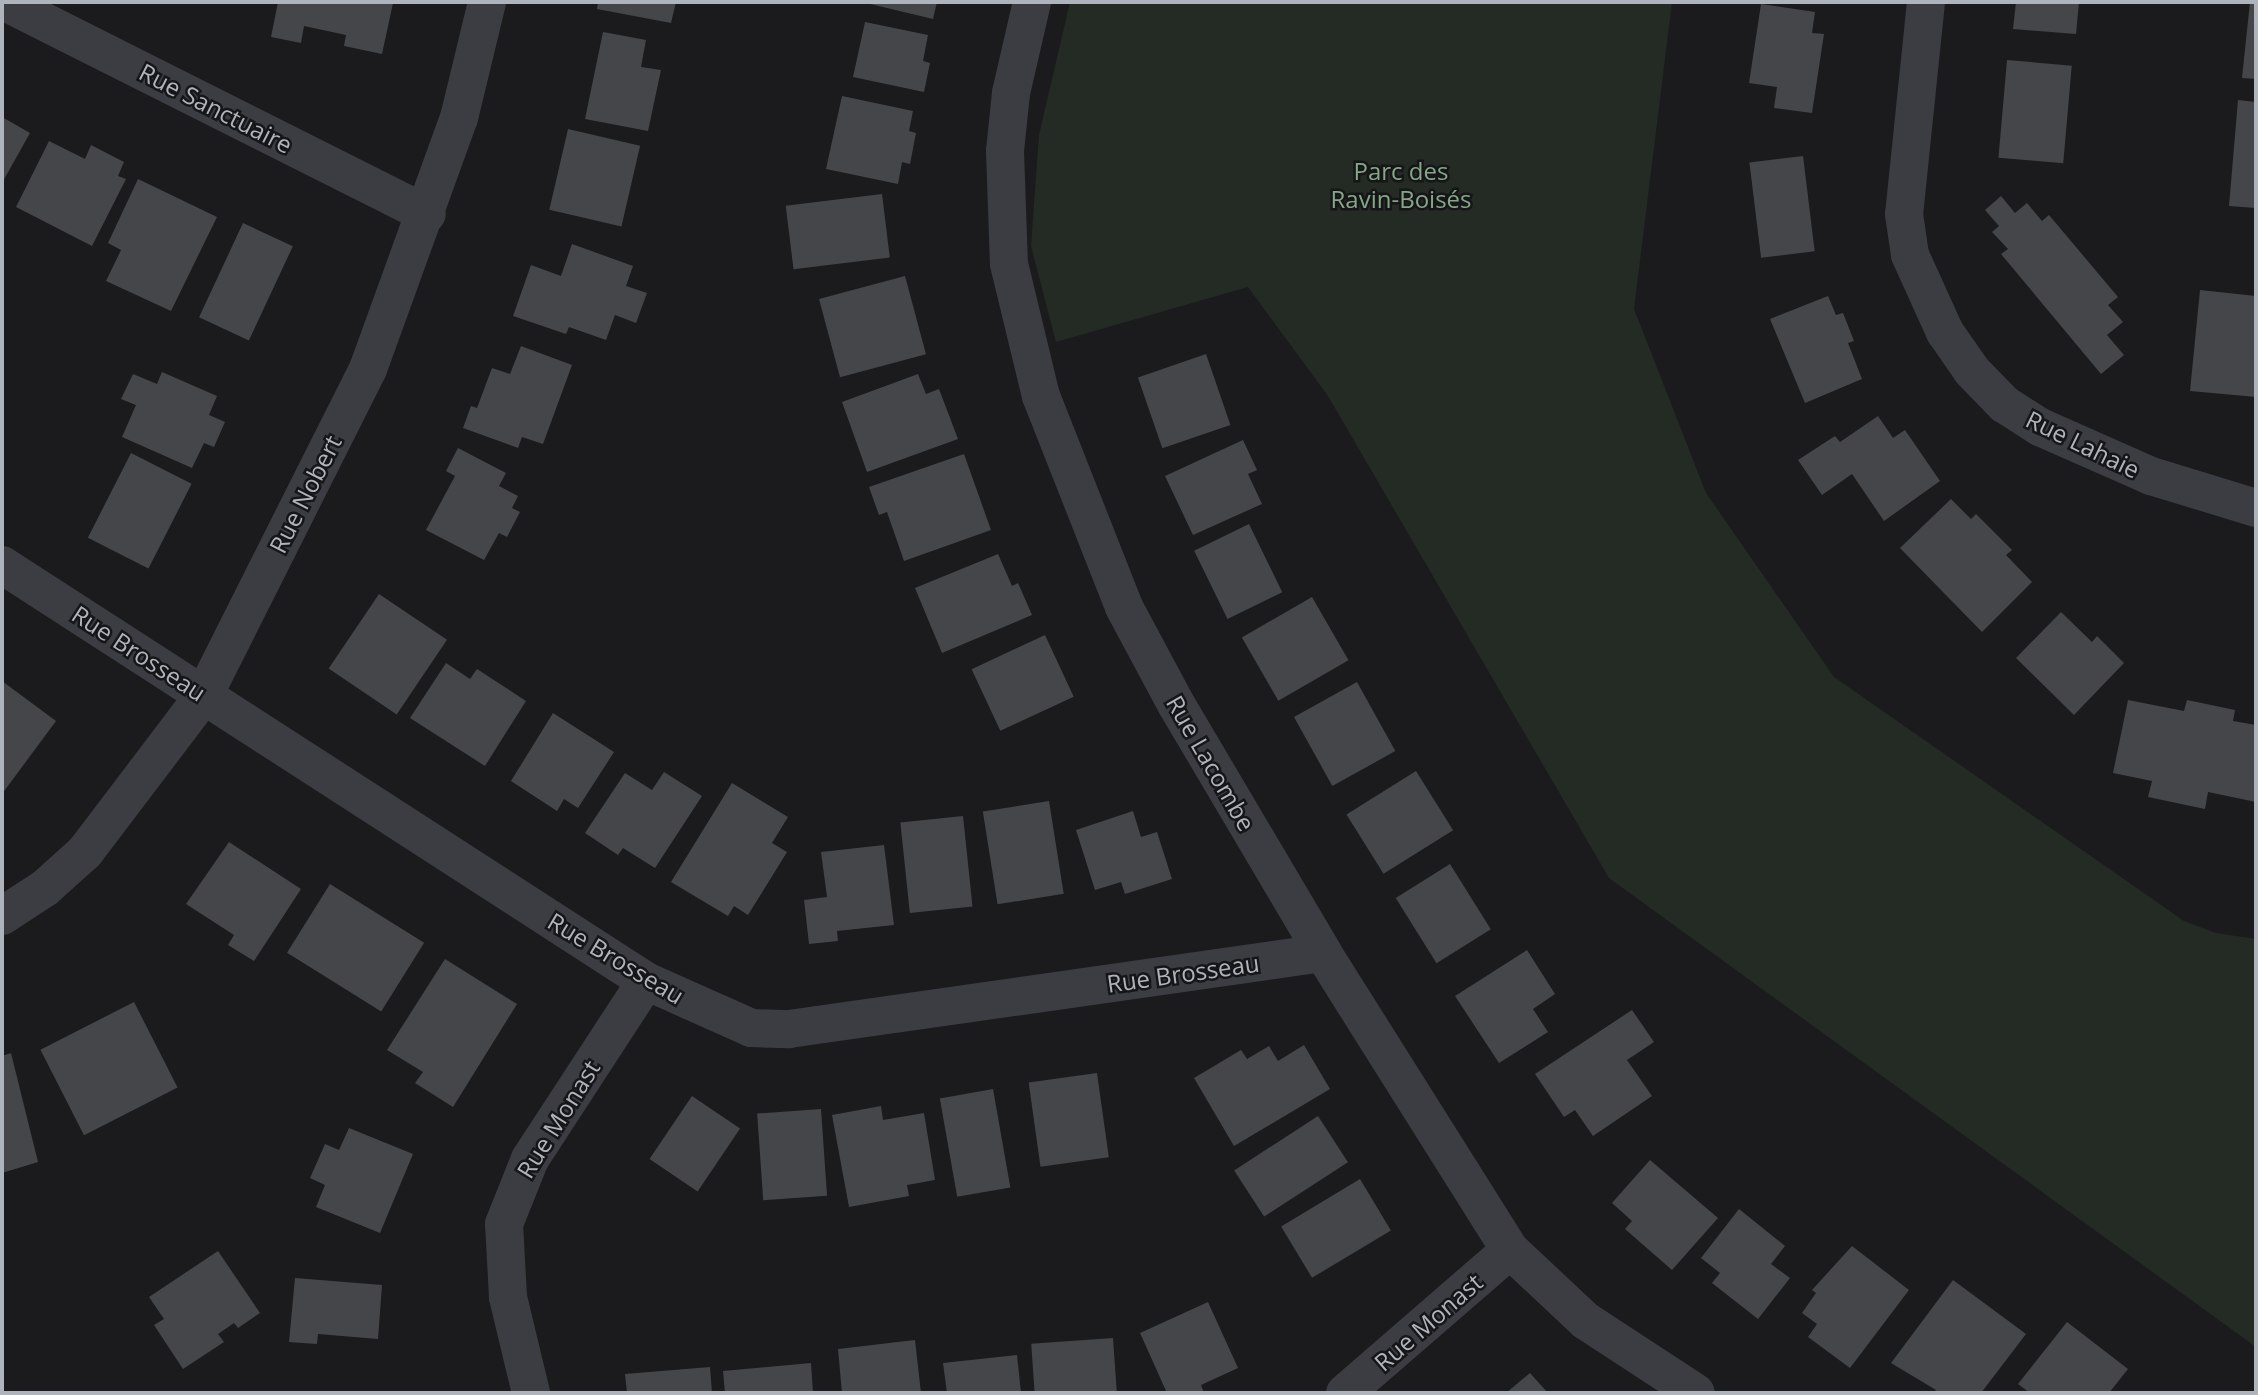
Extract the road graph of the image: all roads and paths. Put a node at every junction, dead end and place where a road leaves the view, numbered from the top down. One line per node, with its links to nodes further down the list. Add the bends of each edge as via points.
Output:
1 (5, 2): 5 (street, Rue Sanctuaire)
2 (487, 2): 5 (street, Rue Nobert, via 459,118)
3 (1032, 2): 10 (street, Rue Lacombe, via 1011,93 1005,218 1009,264 1041,396 1124,607)
4 (1926, 2): 6 (street, Rue Lahaie, via 1904,214 1910,255 1945,332 1972,372 2004,404 2040,427 2151,476)
5 (427, 214): 8 (street, Rue Nobert, via 368,369)
6 (2256, 508)
7 (2, 565): 8 (street, Rue Brosseau)
8 (204, 695): 9 (street, Rue Nobert, via 85,852 45,888); 11 (street, Rue Brosseau)
9 (2, 916)
10 (1323, 953): 11 (street, Rue Brosseau, via 789,1029 751,1028); 12 (street, Rue Lacombe)
11 (646, 981): 13 (street, Rue Monast, via 530,1159 504,1224 508,1297)
12 (1510, 1250): 14 (street, Rue Monast); 15 (street, Rue Lacombe, via 1586,1321)
13 (531, 1393)
14 (1345, 1393)
15 (1696, 1393)

